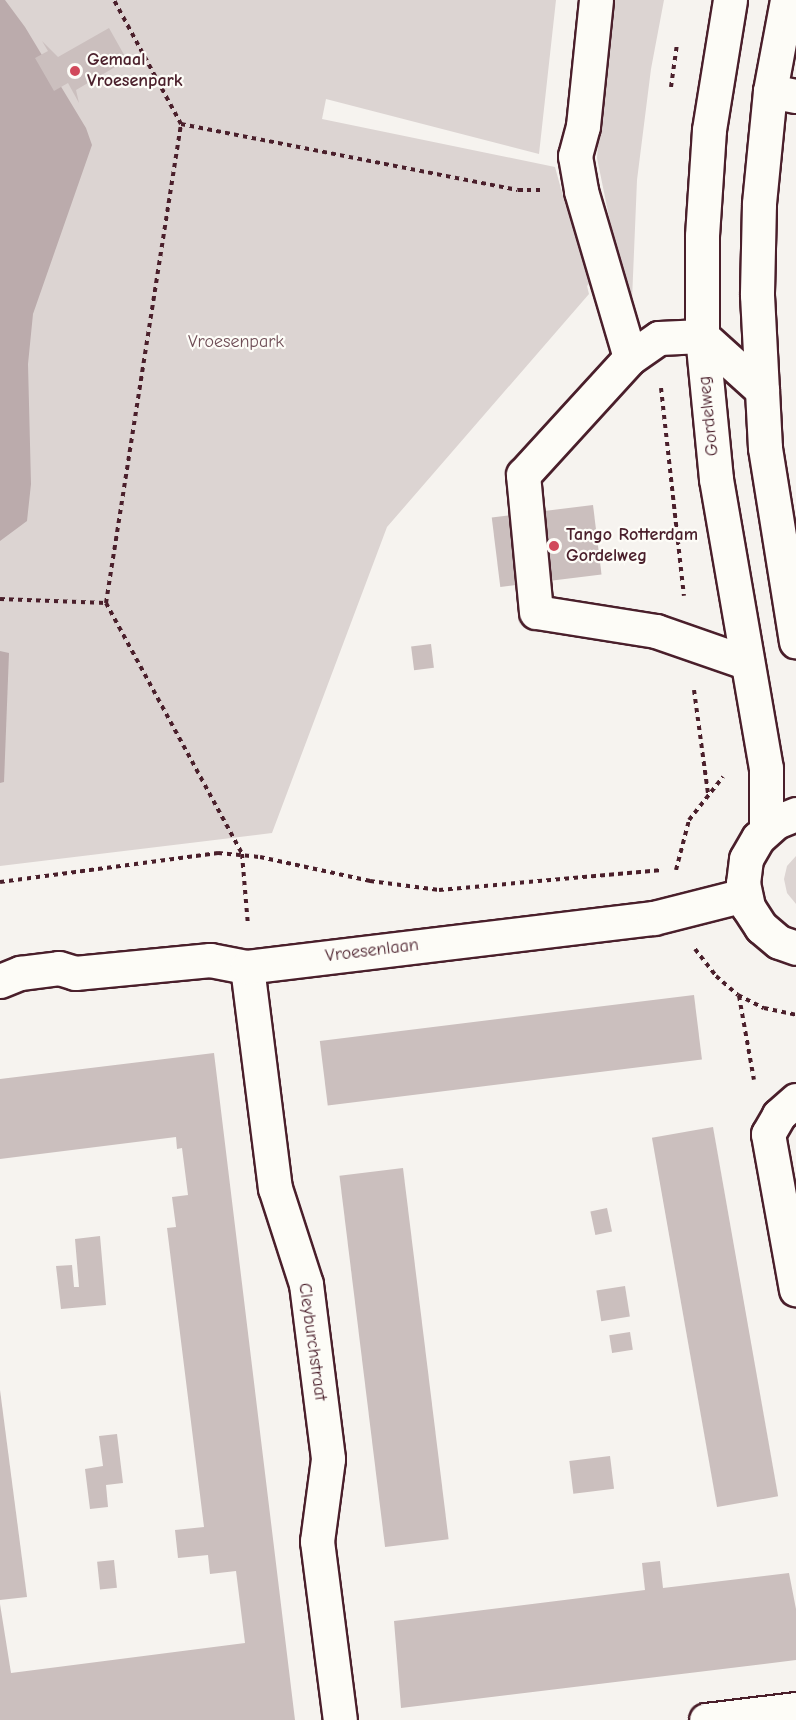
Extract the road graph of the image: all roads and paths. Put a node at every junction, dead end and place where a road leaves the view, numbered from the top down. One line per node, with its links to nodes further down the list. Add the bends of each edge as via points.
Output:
1 (114, 0): 6 (path)
2 (596, 0): 7 (street, via 583,126 575,156)
3 (730, 0): 8 (street, Gordelweg, via 709,130 702,236)
4 (787, 0): 5 (street)
5 (783, 93): 10 (street, via 757,253)
6 (181, 124): 7 (path, via 518,190); 12 (path)
7 (581, 191): 9 (street)
8 (702, 336): 9 (street, via 658,338); 10 (street); 14 (street, Gordelweg, via 716,479)
9 (630, 358): 14 (street, via 523,475 536,612 656,631)
10 (762, 390): 13 (street, via 772,502)
11 (0, 599): 12 (path)
12 (106, 603): 18 (path)
13 (796, 642)
14 (745, 662): 17 (street, Gordelweg, via 766,768)
15 (708, 793): 19 (path, via 689,820)
16 (796, 814): 17 (street)
17 (766, 829): 21 (street, via 746,859)
18 (242, 854): 19 (path, via 370,881 439,890); 20 (path, via 204,855); 24 (path, via 249,941)
19 (676, 869): 22 (path)
20 (0, 882)
21 (744, 895): 22 (street, Vroesenlaan); 23 (street, via 761,927)
22 (680, 912): 24 (street, Vroesenlaan); 26 (path, via 690,940 706,965)
23 (794, 953)
24 (247, 967): 25 (street, Vroesenlaan, via 210,960 75,973 59,968 20,973); 32 (street, Cleyburchstraat, via 275,1188 306,1284 328,1459 317,1541)
25 (0, 981)
26 (738, 995): 27 (path, via 764,1008); 29 (path, via 759,1110)
27 (796, 1015)
28 (796, 1100): 29 (street, via 779,1115)
29 (768, 1134): 30 (street)
30 (796, 1289)
31 (796, 1709): 33 (street)
32 (340, 1720)
33 (706, 1720)

